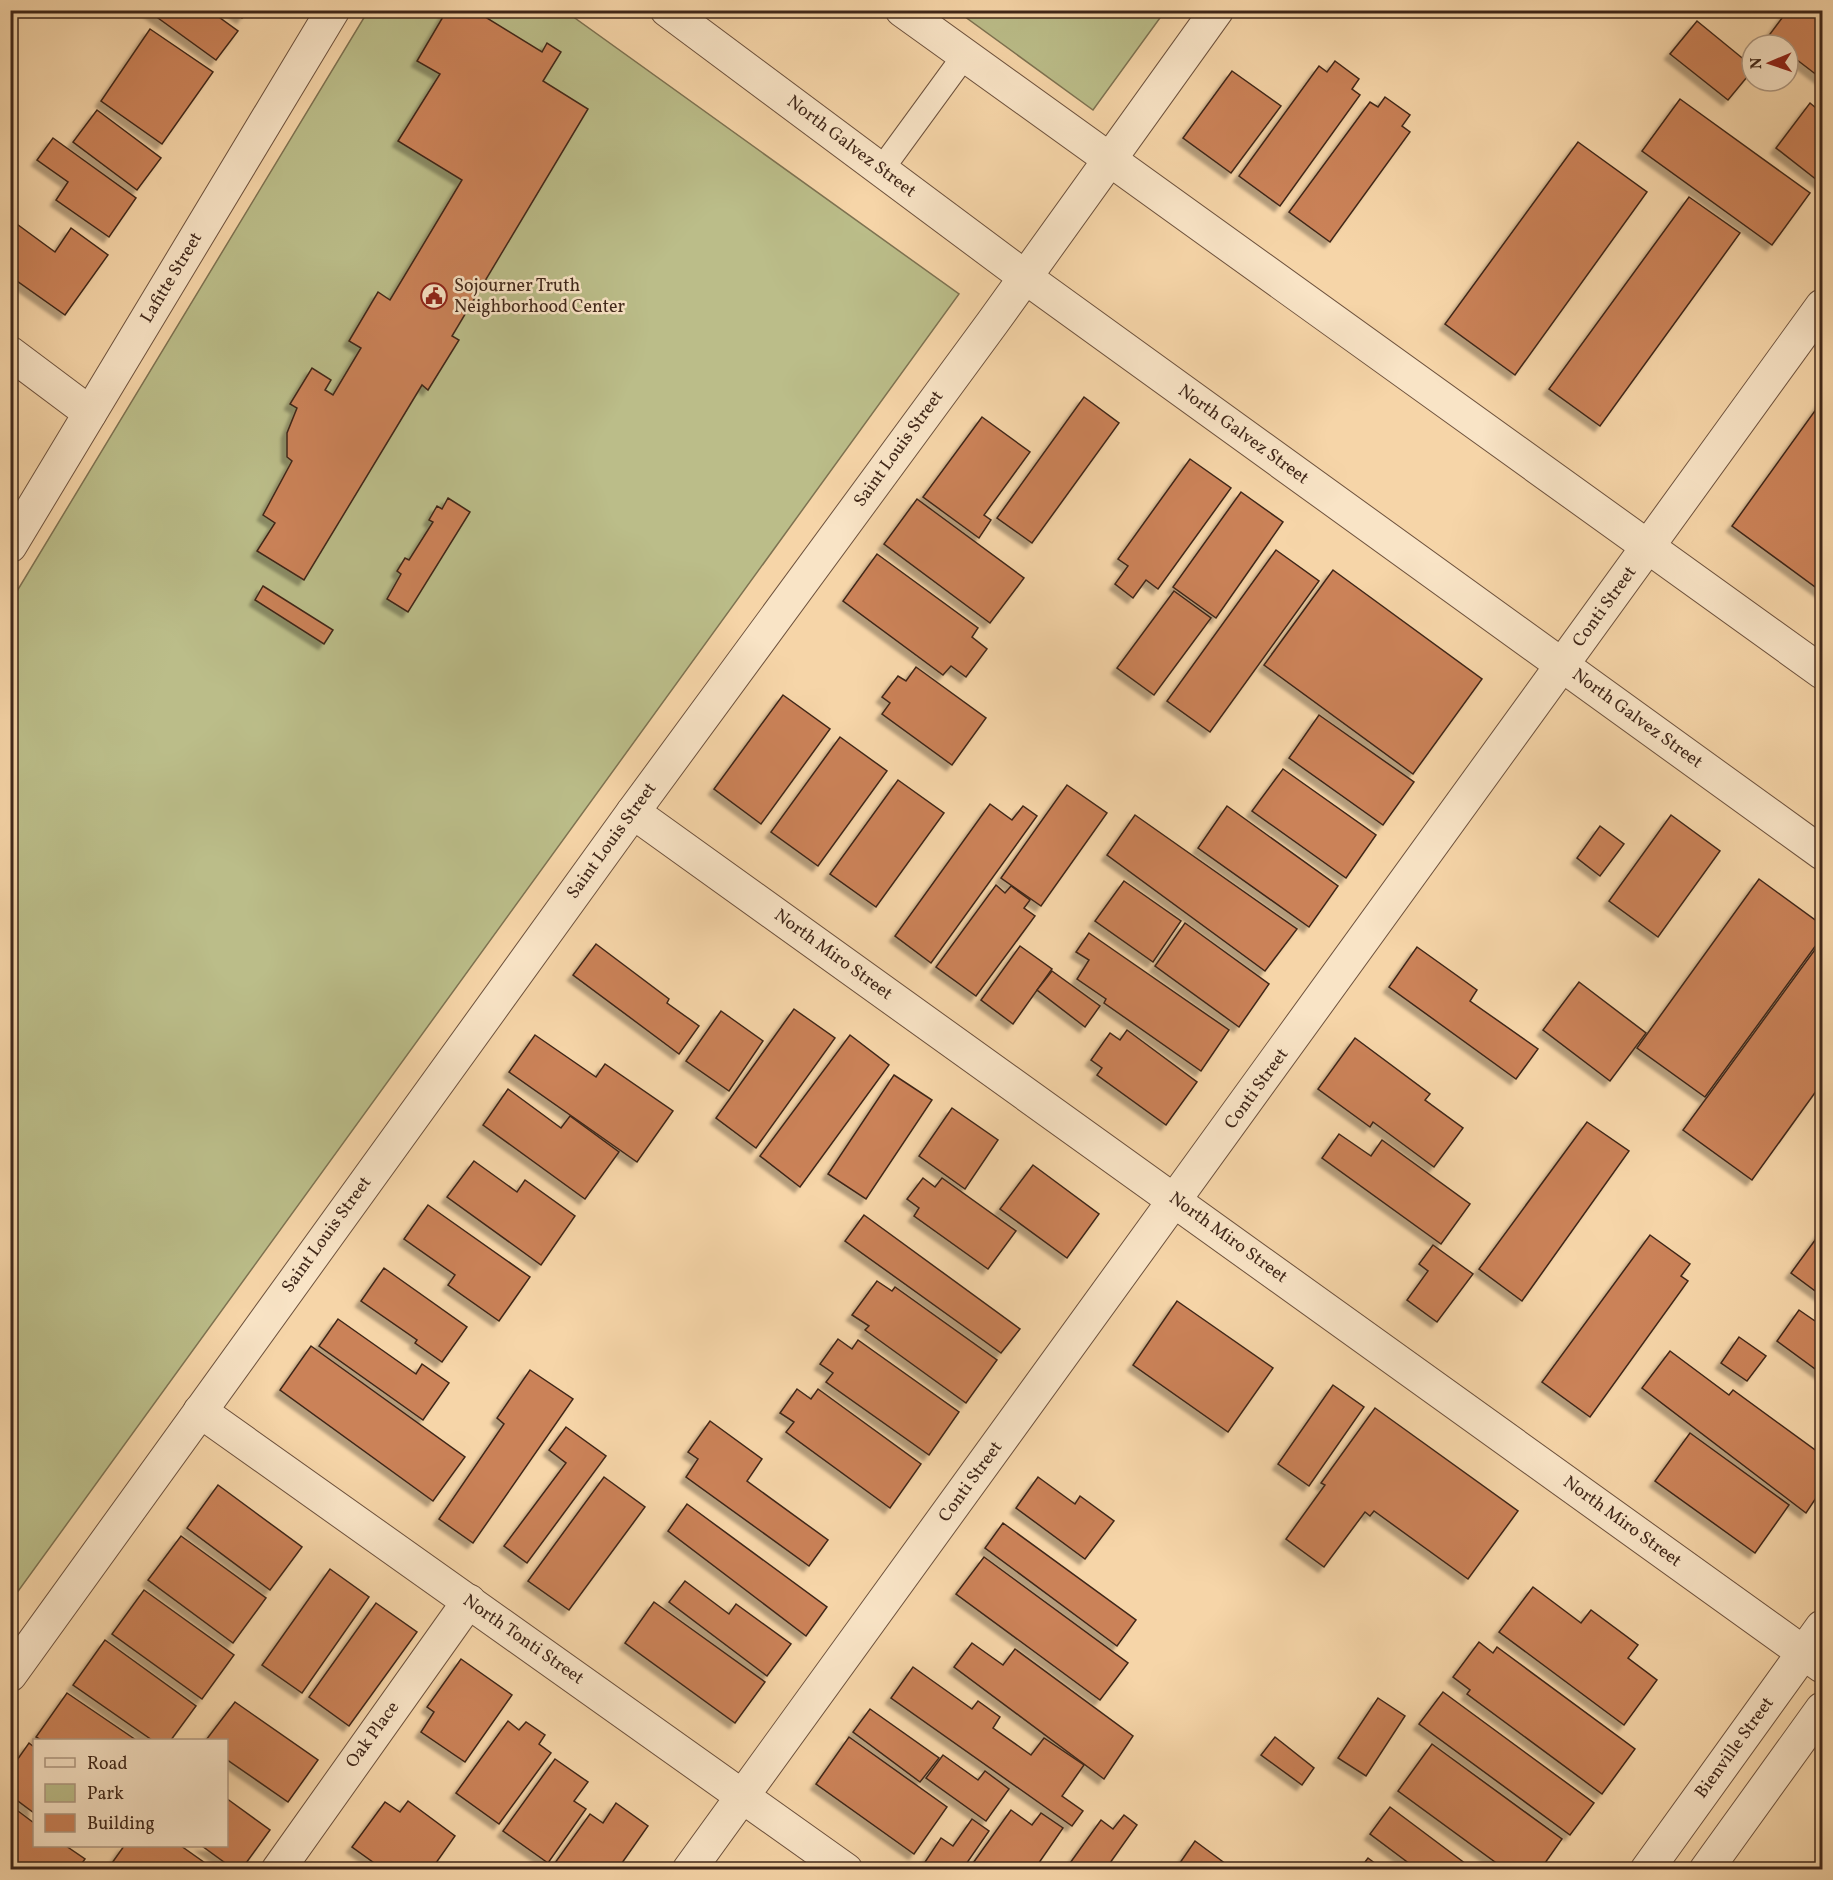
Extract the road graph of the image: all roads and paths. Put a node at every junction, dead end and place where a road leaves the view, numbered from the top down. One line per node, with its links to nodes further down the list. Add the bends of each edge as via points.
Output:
1 (333, 10): 11 (street, Lafitte Street)
2 (667, 10): 7 (street, North Galvez Street)
3 (902, 10): 5 (street)
4 (1217, 10): 6 (street, Saint Louis Street)
5 (965, 55): 6 (street); 7 (lane)
6 (1110, 159): 8 (street, Saint Louis Street); 13 (street)
7 (881, 170): 8 (street, North Galvez Street)
8 (1025, 277): 14 (street, North Galvez Street); 16 (street, Saint Louis Street)
9 (1822, 306): 13 (street, Conti Street)
10 (10, 353): 11 (street)
11 (90, 414): 12 (street, Lafitte Street)
12 (10, 546)
13 (1649, 546): 14 (street, Conti Street); 15 (street)
14 (1562, 666): 17 (street, North Galvez Street); 18 (street, Conti Street)
15 (1822, 672)
16 (633, 812): 18 (street, North Miro Street); 19 (street, Saint Louis Street)
17 (1822, 853)
18 (1176, 1200): 21 (street, North Miro Street); 24 (street, Conti Street)
19 (200, 1411): 20 (street, North Tonti Street); 22 (street, Saint Louis Street)
20 (469, 1601): 24 (street, North Tonti Street); 25 (street, Oak Place)
21 (1816, 1649): 28 (street, Bienville Street)
22 (10, 1675)
23 (1822, 1709): 29 (street)
24 (742, 1795): 26 (street, Conti Street); 27 (street, North Tonti Street)
25 (278, 1869)
26 (689, 1869)
27 (846, 1869)
28 (1647, 1869)
29 (1706, 1869)

